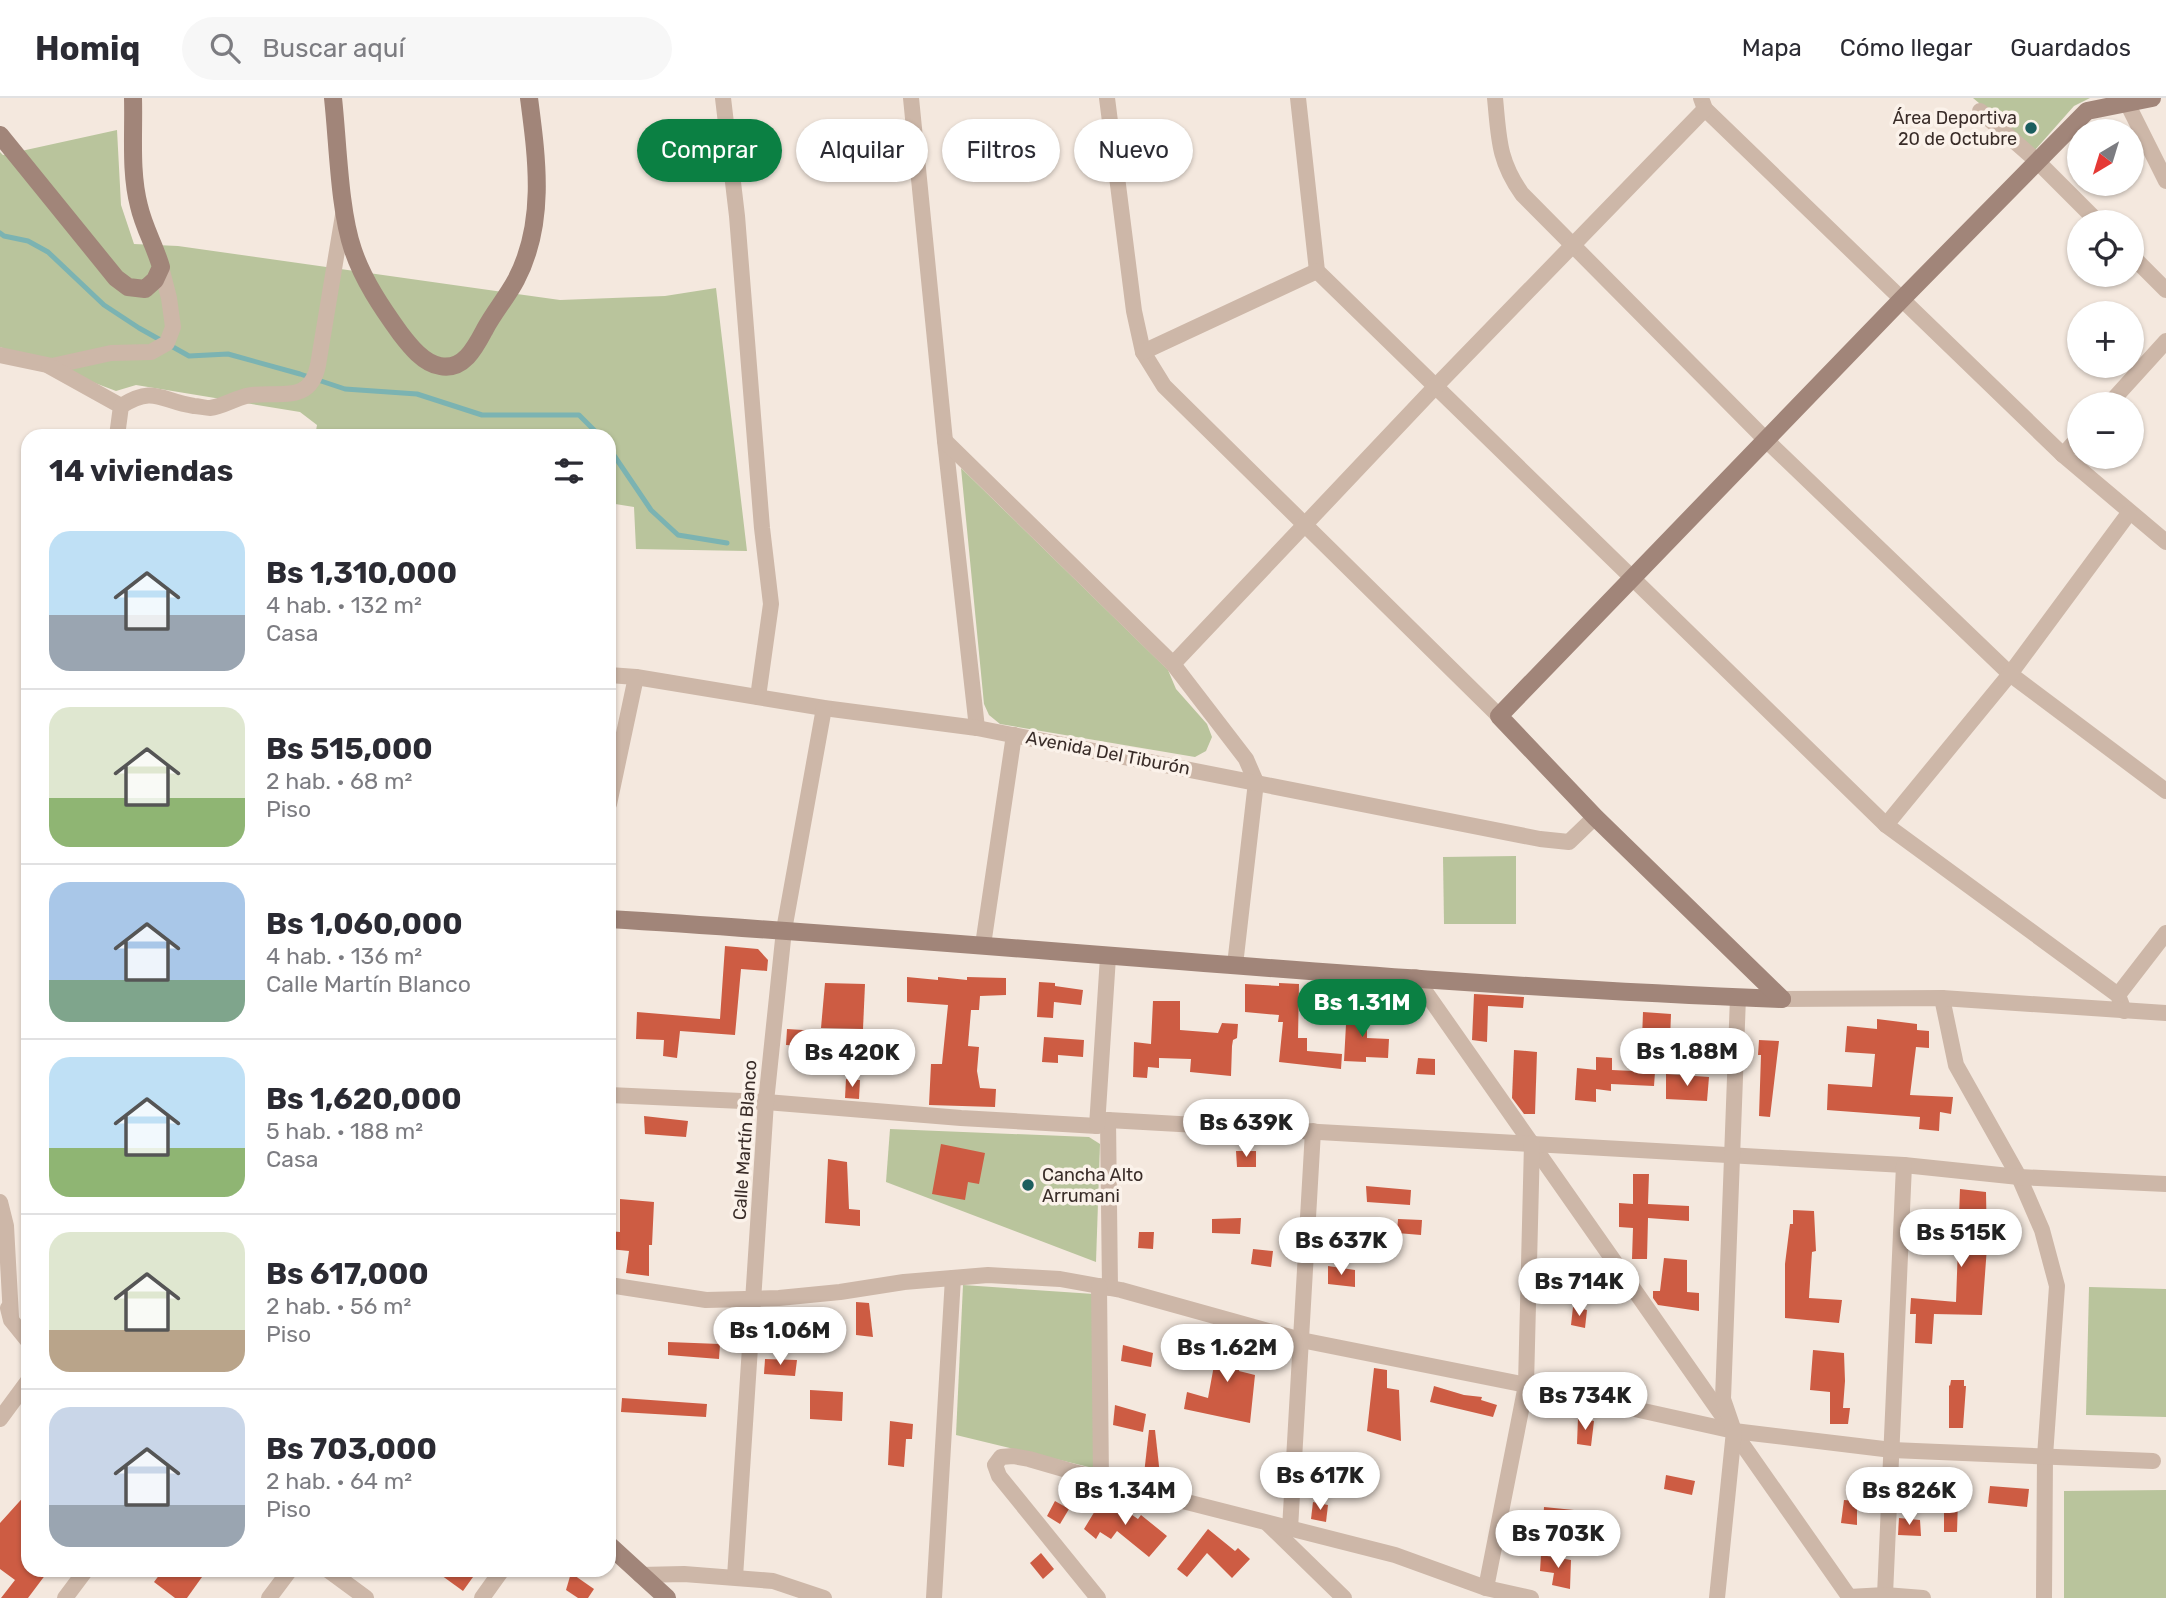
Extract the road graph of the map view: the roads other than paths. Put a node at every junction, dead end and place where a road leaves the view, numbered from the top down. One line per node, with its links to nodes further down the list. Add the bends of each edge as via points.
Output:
1 (133, 98): 19 (street, via 138,203)
2 (333, 98): 16 (street)
3 (529, 98): 16 (street, via 537,213 528,254 478,346 456,365 428,363 391,321 353,250)
4 (723, 98): 44 (street, via 771,604)
5 (911, 98): 32 (street)
6 (1107, 98): 25 (street)
7 (1298, 98): 21 (street)
8 (1495, 98): 18 (street, via 1501,154 1509,176)
9 (2152, 98): 10 (street)
10 (2127, 103): 14 (street, via 2087,111); 15 (street)
11 (1703, 104): 18 (street); 23 (street)
12 (1980, 111): 14 (street)
13 (0, 135): 19 (street, via 128,287 145,289)
14 (2038, 162): 17 (street); 23 (street)
15 (2166, 181)
16 (344, 209): 30 (street, via 316,377 308,387 290,394 249,395 209,408 156,394 138,396)
17 (2086, 210)
18 (1574, 245): 28 (street); 33 (street)
19 (161, 267): 27 (street, via 173,327 167,343 152,352 111,353)
20 (2144, 268): 22 (street)
21 (1317, 271): 25 (street); 28 (street)
22 (2166, 290)
23 (1902, 299): 33 (street); 35 (street)
24 (2166, 341): 29 (street)
25 (1143, 352): 37 (street, via 1164,386)
26 (0, 355): 27 (street)
27 (49, 366): 30 (street)
28 (1436, 386): 37 (street); 39 (street)
29 (2120, 392)
30 (121, 406): 31 (street)
31 (118, 429)
32 (945, 440): 40 (street); 47 (street)
33 (1766, 440): 39 (street); 41 (street)
34 (2067, 450): 35 (street)
35 (2063, 455): 36 (street)
36 (2129, 513): 38 (street); 41 (street)
37 (1305, 524): 40 (street); 46 (street)
38 (2166, 542)
39 (1632, 579): 46 (street); 53 (street)
40 (1173, 664): 50 (street, via 1246,759)
41 (2010, 674): 51 (street); 53 (street)
42 (616, 676): 43 (street, Avenida Del Tiburón)
43 (636, 677): 44 (street, Avenida Del Tiburón); 49 (street)
44 (758, 697): 45 (street, Avenida Del Tiburón)
45 (824, 708): 47 (street, Avenida Del Tiburón); 55 (street, Calle Martín Blanco)
46 (1499, 716): 52 (street)
47 (977, 728): 48 (street, Avenida Del Tiburón)
48 (1014, 735): 50 (street, Avenida Del Tiburón); 57 (street)
49 (616, 771)
50 (1256, 782): 52 (street, Avenida Del Tiburón, via 1569,842); 59 (street)
51 (2166, 791)
52 (1595, 817): 64 (street)
53 (1886, 825): 61 (street)
54 (616, 919): 55 (street)
55 (784, 930): 57 (street); 68 (street, Calle Martín Blanco)
56 (2166, 933): 61 (street)
57 (983, 945): 58 (street)
58 (1108, 957): 59 (street); 69 (street)
59 (1235, 965): 60 (street)
60 (1415, 978): 62 (street); 71 (street)
61 (2118, 995): 65 (street)
62 (1738, 997): 64 (street); 72 (street)
63 (1942, 998): 64 (street); 65 (street); 74 (street, via 1956,1065)
64 (1782, 999)
65 (2124, 1011): 66 (street)
66 (2166, 1013)
67 (616, 1095): 68 (street)
68 (766, 1102): 69 (street, via 961,1118); 81 (street, Calle Martín Blanco)
69 (1102, 1123): 70 (street); 80 (street)
70 (1313, 1131): 71 (street); 84 (street)
71 (1532, 1143): 72 (street); 85 (street); 88 (street)
72 (1733, 1156): 73 (street); 88 (street, via 1723,1399)
73 (1904, 1165): 74 (street); 89 (street)
74 (2019, 1177): 75 (street); 90 (street, via 2042,1230 2057,1286)
75 (2166, 1184)
76 (0, 1202): 82 (street, via 6,1226)
77 (953, 1278): 80 (street, via 988,1275); 81 (street); 111 (street)
78 (0, 1279): 82 (street)
79 (616, 1286): 81 (street, via 706,1300)
80 (1105, 1287): 84 (street); 92 (street)
81 (754, 1299): 101 (street, Calle Martín Blanco)
82 (10, 1317): 83 (street)
83 (21, 1332)
84 (1301, 1340): 85 (street); 94 (street)
85 (1526, 1385): 88 (street); 102 (street)
86 (21, 1390): 87 (street)
87 (0, 1419)
88 (1734, 1431): 89 (street); 104 (street); 115 (street)
89 (1892, 1450): 90 (street); 103 (street)
90 (2045, 1456): 91 (street); 117 (street)
91 (2153, 1461)
92 (1101, 1480): 93 (street); 112 (street, via 1013,1456 1001,1457 995,1465 1010,1491)
93 (1267, 1523): 94 (street); 113 (street)
94 (1290, 1529): 102 (street, via 1395,1555)
95 (616, 1552): 96 (street)
96 (640, 1576): 101 (street); 109 (street)
97 (81, 1577): 105 (street)
98 (285, 1577): 106 (street)
99 (338, 1577): 107 (street)
100 (497, 1577): 108 (street)
101 (735, 1577): 110 (street, via 773,1581)
102 (1486, 1588): 114 (street)
103 (1885, 1595): 104 (street); 116 (street)
104 (1849, 1597)
105 (65, 1598)
106 (269, 1598)
107 (366, 1598)
108 (482, 1598)
109 (667, 1598)
110 (824, 1598)
111 (934, 1598)
112 (1098, 1598)
113 (1344, 1598)
114 (1531, 1598)
115 (1717, 1598)
116 (1923, 1598)
117 (2044, 1598)

